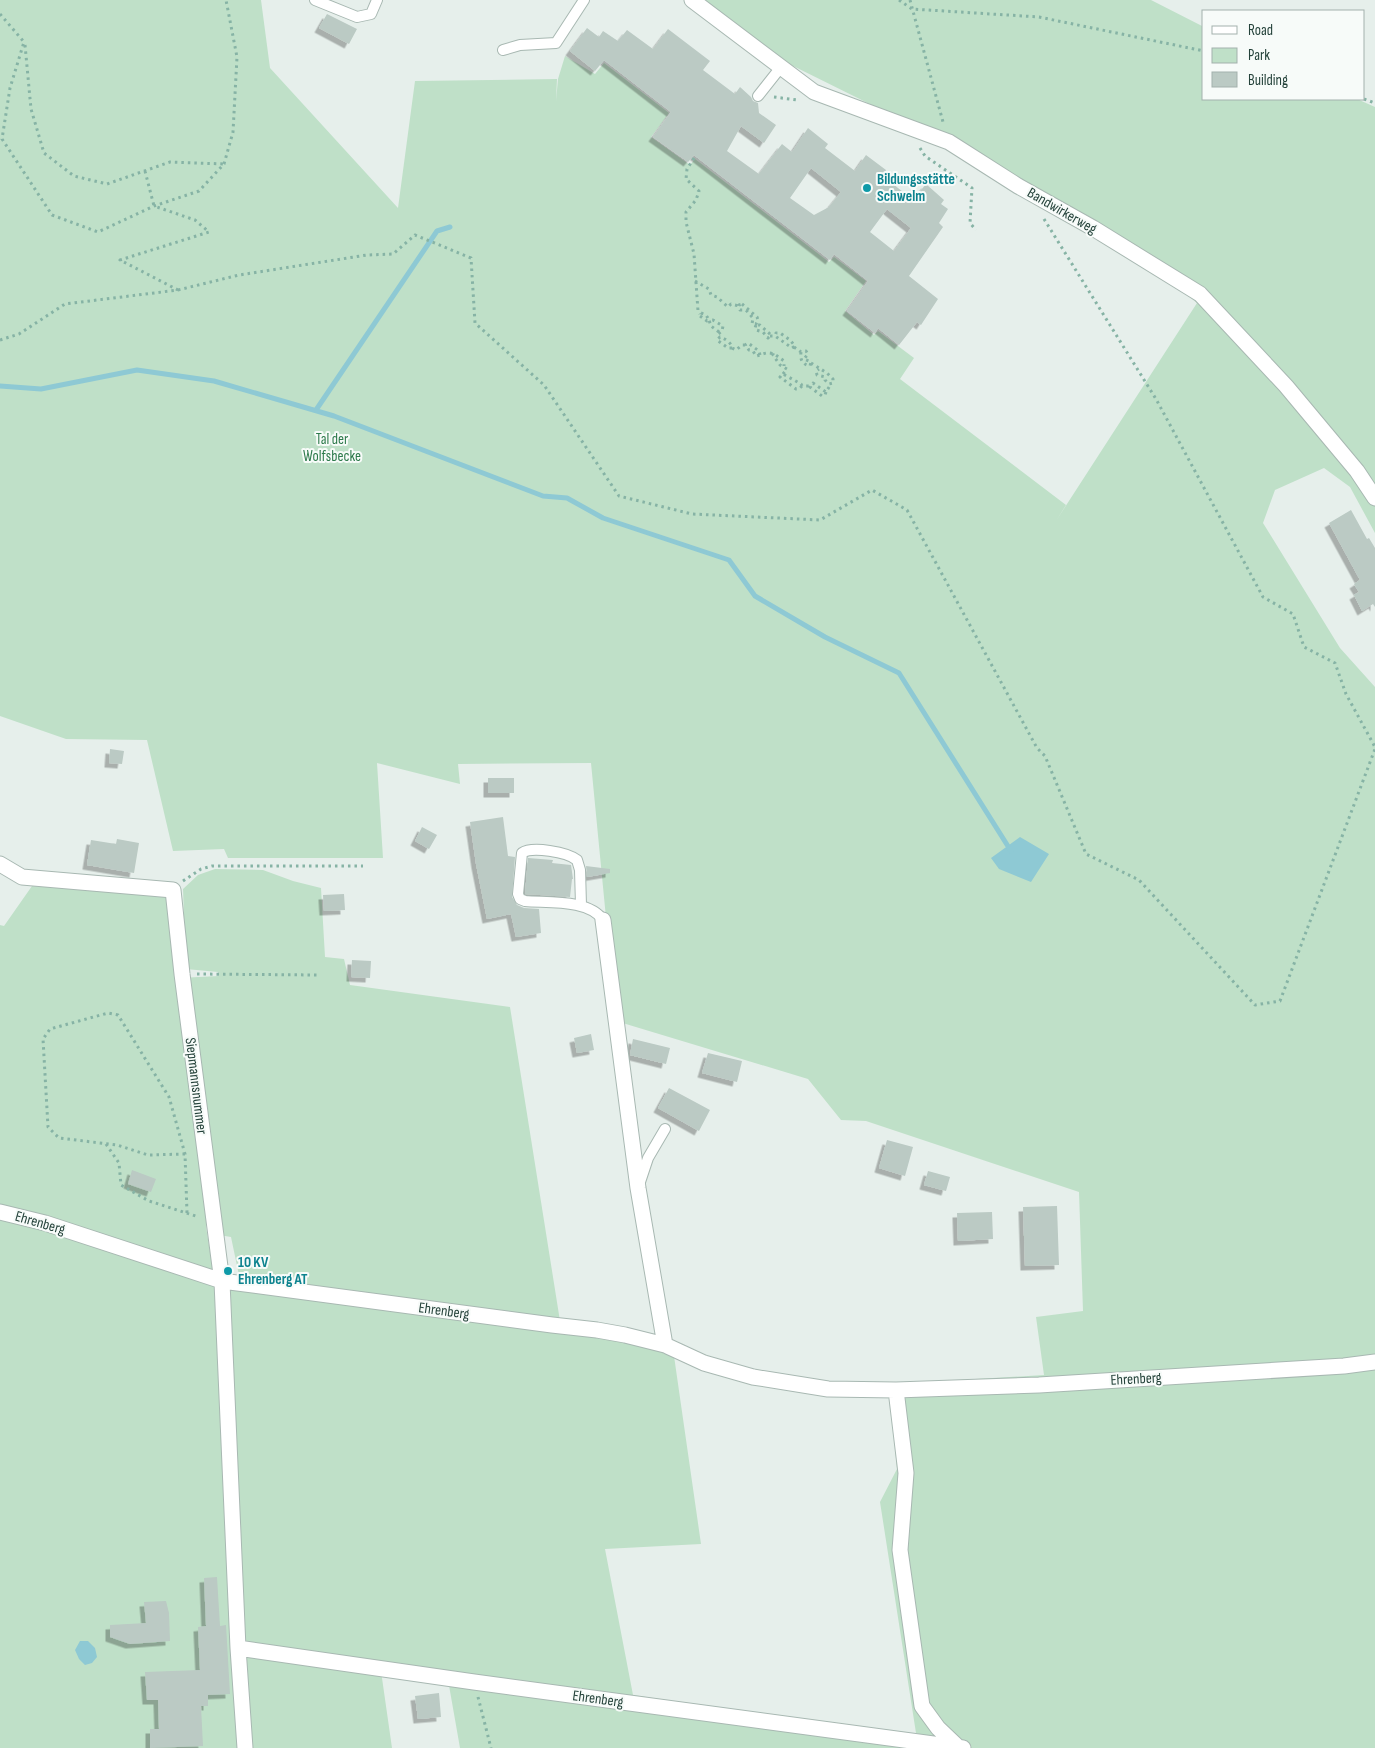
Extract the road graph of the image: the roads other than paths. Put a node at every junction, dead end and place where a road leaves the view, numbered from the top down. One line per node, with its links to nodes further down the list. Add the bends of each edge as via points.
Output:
1 (315, 0): 2 (lane, via 358,17 371,14)
2 (377, 0)
3 (584, 0): 5 (lane, via 556,43 520,45)
4 (692, 0): 6 (street, Bandwirkerweg)
5 (503, 50)
6 (780, 66): 7 (lane); 8 (street, Bandwirkerweg, via 814,92 948,142 1200,294 1286,386 1358,470)
7 (760, 93)
8 (1375, 498)
9 (0, 864): 15 (street, Siepmannsnummer, via 22,877 173,890)
10 (581, 905): 10 (lane, via 520,899 522,853 528,850 567,853 577,860); 11 (lane, via 598,913)
11 (603, 920): 13 (street)
12 (665, 1129): 13 (lane, via 648,1158)
13 (638, 1188): 16 (street)
14 (0, 1212): 15 (street, Ehrenberg, via 45,1223)
15 (222, 1280): 16 (street, Ehrenberg, via 597,1330); 19 (street)
16 (665, 1345): 18 (street, Ehrenberg, via 704,1363 753,1378 828,1389)
17 (1375, 1362): 18 (street, Ehrenberg, via 1059,1384)
18 (896, 1390): 21 (street, via 906,1473 900,1550 922,1706 938,1728)
19 (238, 1648): 20 (street); 21 (street, Ehrenberg)
20 (245, 1748)
21 (959, 1748): 22 (street, Ehrenberg)
22 (963, 1748)

